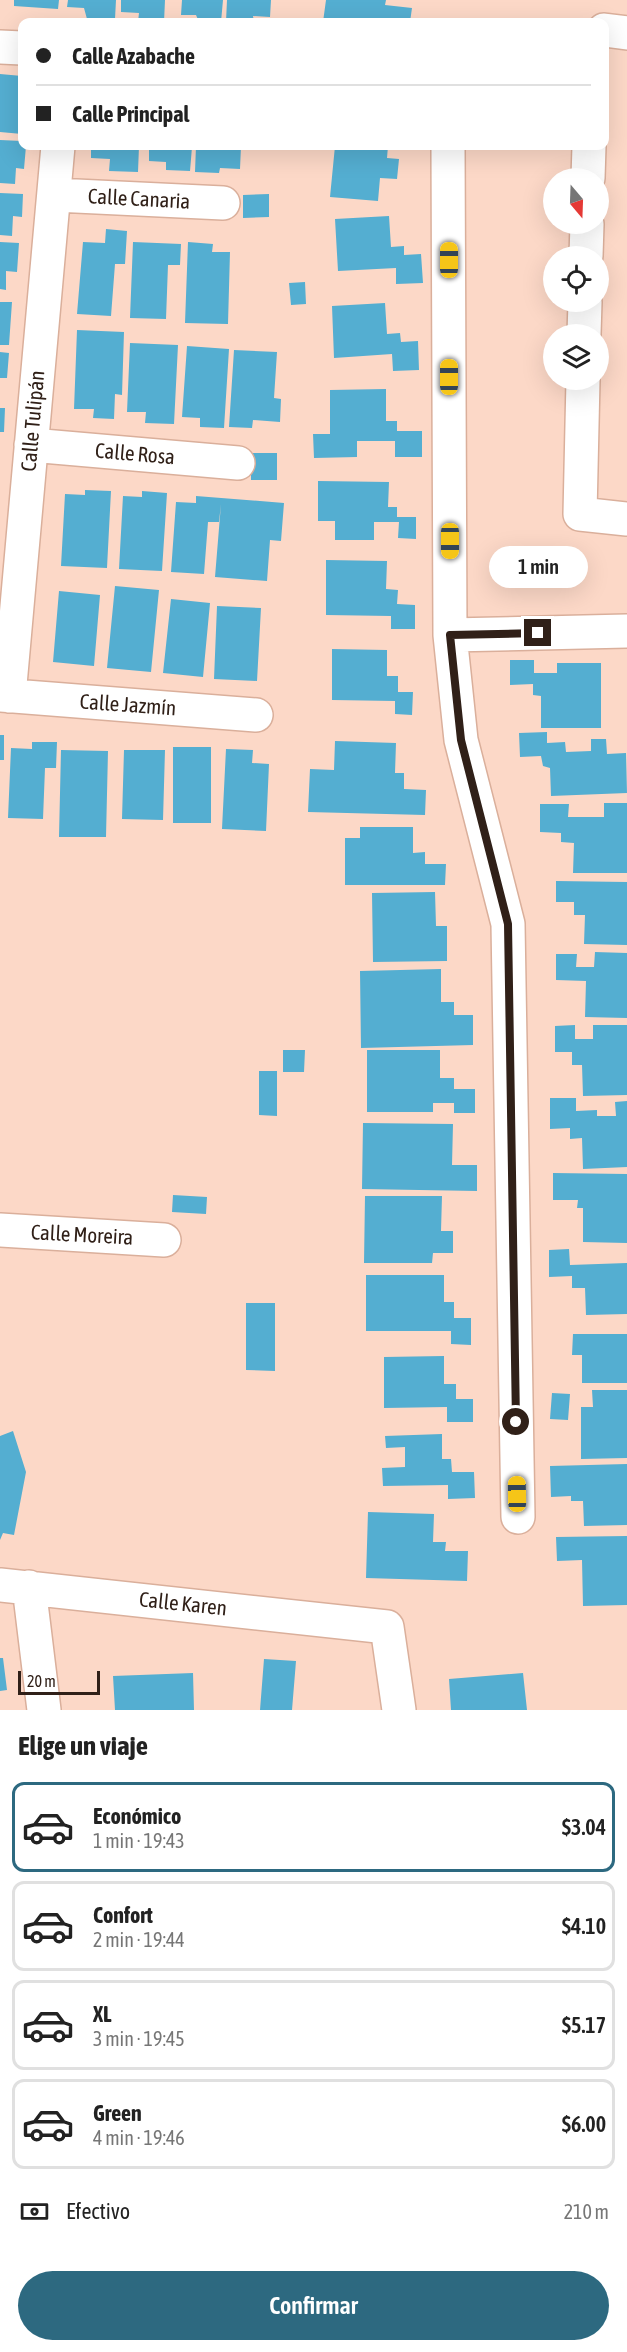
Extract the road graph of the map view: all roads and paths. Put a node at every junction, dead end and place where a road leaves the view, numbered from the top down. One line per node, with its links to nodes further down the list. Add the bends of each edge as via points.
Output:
1 (609, 31): 2 (street)
2 (627, 33)
3 (0, 47): 4 (street)
4 (18, 48)
5 (58, 150): 9 (street, Calle Tulipán)
6 (448, 150): 16 (street)
7 (589, 150): 8 (street)
8 (588, 168)
9 (55, 195): 10 (street, Calle Canaria); 12 (street, Calle Tulipán)
10 (223, 203)
11 (583, 390): 14 (street, via 580,514)
12 (31, 445): 13 (street, Calle Rosa); 17 (street, Calle Tulipán)
13 (238, 463)
14 (627, 519)
15 (627, 631): 16 (street)
16 (450, 635): 21 (street, via 461,740 508,924)
17 (5, 696): 18 (street, Calle Jazmín)
18 (256, 715)
19 (0, 1230): 20 (street, Calle Moreira)
20 (164, 1240)
21 (518, 1517)
22 (14, 1586): 23 (street); 24 (street, Calle Karen, via 387,1627)
23 (44, 1710)
24 (399, 1710)

